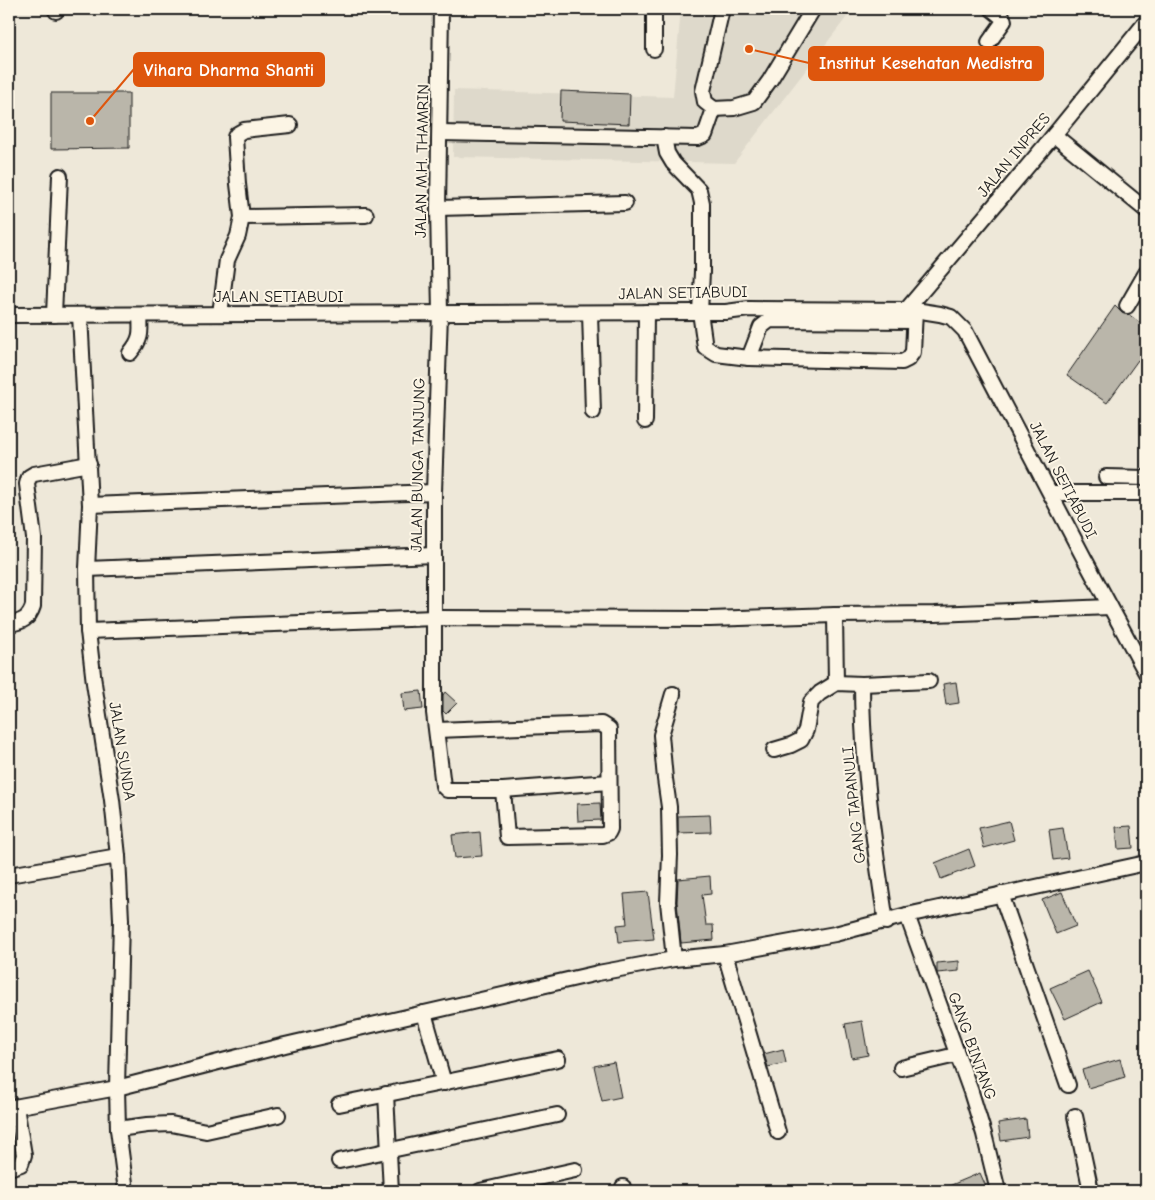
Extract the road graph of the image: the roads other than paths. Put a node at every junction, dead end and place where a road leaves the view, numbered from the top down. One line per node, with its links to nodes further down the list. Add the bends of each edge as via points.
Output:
1 (441, 9): 11 (street, JALAN M.H. THAMRIN)
2 (654, 9): 8 (street)
3 (722, 9): 9 (street, via 703,91 705,102)
4 (813, 9): 9 (street, via 754,102)
5 (992, 9): 7 (street, via 1004,21)
6 (1146, 22): 12 (street, JALAN INPRES)
7 (989, 42)
8 (654, 49)
9 (714, 109): 13 (street, via 702,137)
10 (290, 125): 19 (street, via 244,130 235,137)
11 (440, 133): 13 (street); 16 (street, JALAN M.H. THAMRIN)
12 (1054, 135): 17 (street); 27 (street, JALAN INPRES)
13 (664, 137): 24 (street, via 670,158 699,190 702,203)
14 (60, 176): 29 (street)
15 (625, 203): 16 (street)
16 (438, 208): 25 (street, JALAN M.H. THAMRIN)
17 (1146, 210)
18 (366, 215): 19 (street)
19 (242, 217): 26 (street, via 227,260)
20 (1146, 273): 21 (street)
21 (1127, 306)
22 (590, 312): 23 (street, JALAN SETIABUDI); 25 (street, JALAN SETIABUDI); 34 (street)
23 (646, 312): 24 (street, JALAN SETIABUDI); 35 (street)
24 (700, 312): 27 (street, JALAN SETIABUDI, via 749,309); 33 (street, via 705,348 716,354)
25 (440, 313): 26 (street, JALAN SETIABUDI); 39 (street, JALAN BUNGA TANJUNG)
26 (220, 314): 31 (street, JALAN SETIABUDI)
27 (912, 314): 33 (street, via 770,320 760,327); 33 (street, via 912,355 902,362); 40 (street, JALAN SETIABUDI, via 950,317 965,331)
28 (9, 315): 29 (street, JALAN SETIABUDI)
29 (54, 315): 30 (street, JALAN SETIABUDI)
30 (80, 315): 31 (street, JALAN SETIABUDI); 36 (street, JALAN SUNDA)
31 (140, 315): 32 (street, via 138,343)
32 (130, 353)
33 (749, 358)
34 (593, 412)
35 (645, 421)
36 (89, 464): 42 (street, JALAN SUNDA); 48 (street, via 29,477 27,484 34,538 33,606 30,615 21,622)
37 (1106, 477): 38 (street)
38 (1146, 478)
39 (434, 492): 42 (street); 43 (street, JALAN BUNGA TANJUNG)
40 (1051, 493): 41 (street); 45 (street, JALAN SETIABUDI)
41 (1146, 493)
42 (90, 505): 44 (street, JALAN SUNDA)
43 (434, 555): 44 (street); 47 (street, JALAN BUNGA TANJUNG)
44 (87, 569): 49 (street, JALAN SUNDA)
45 (1110, 607): 46 (street); 50 (street, JALAN SETIABUDI)
46 (835, 615): 47 (street, via 706,619); 52 (street)
47 (434, 618): 49 (street); 55 (street, JALAN BUNGA TANJUNG)
48 (9, 624)
49 (88, 631): 59 (street, JALAN SUNDA)
50 (1146, 673)
51 (929, 681): 53 (street)
52 (836, 683): 53 (street); 56 (street, via 811,702 802,740)
53 (862, 684): 64 (street, GANG TAPANULI, via 870,814)
54 (673, 694): 66 (street, via 661,735 669,807 668,902)
55 (436, 730): 57 (street, via 601,724 609,730); 58 (street, JALAN BUNGA TANJUNG, via 445,789)
56 (774, 750)
57 (609, 782): 58 (street); 58 (street, via 610,830 604,835 507,837)
58 (503, 790)
59 (118, 856): 61 (street); 73 (street, JALAN SUNDA, via 122,920)
60 (1146, 863): 62 (street)
61 (9, 875)
62 (1001, 894): 63 (street); 72 (street)
63 (907, 915): 64 (street); 68 (street, GANG BINTANG)
64 (886, 922): 65 (street)
65 (725, 954): 66 (street); 81 (street)
66 (674, 960): 67 (street, via 629,966)
67 (424, 1013): 71 (street); 73 (street)
68 (956, 1055): 70 (street); 89 (street, GANG BINTANG, via 984,1134)
69 (558, 1059): 71 (street)
70 (901, 1068)
71 (444, 1083): 74 (street)
72 (1068, 1085)
73 (117, 1088): 76 (street); 80 (street, JALAN SUNDA)
74 (386, 1094): 75 (street); 82 (street)
75 (339, 1104)
76 (12, 1107): 84 (street, via 24,1155 21,1164)
77 (278, 1115): 80 (street, via 206,1131 171,1124)
78 (557, 1115): 82 (street)
79 (1074, 1116): 90 (street)
80 (118, 1129): 86 (street, JALAN SUNDA)
81 (778, 1132)
82 (389, 1151): 83 (street); 87 (street)
83 (339, 1162)
84 (9, 1168)
85 (575, 1170): 88 (street)
86 (126, 1191)
87 (391, 1191)
88 (480, 1191)
89 (998, 1191)
90 (1091, 1191)

